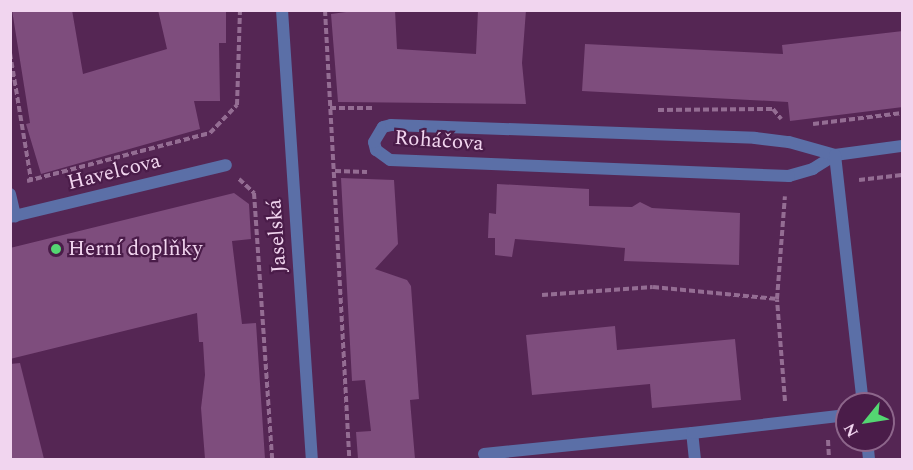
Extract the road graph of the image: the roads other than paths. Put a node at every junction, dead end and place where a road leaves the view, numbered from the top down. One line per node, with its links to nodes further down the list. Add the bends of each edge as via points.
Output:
1 (282, 10): 11 (street, Jaselská)
2 (903, 146): 3 (street, Roháčova)
3 (835, 155): 3 (street, Roháčova, via 789,142 755,138 391,125 383,127 374,142 376,150 390,160 789,176 813,169); 7 (street)
4 (226, 165): 6 (street, Havelcova)
5 (10, 194): 6 (street)
6 (13, 217)
7 (862, 392)
8 (835, 416): 9 (street)
9 (692, 434): 10 (street); 12 (street)
10 (484, 454)
11 (312, 459)
12 (695, 459)

